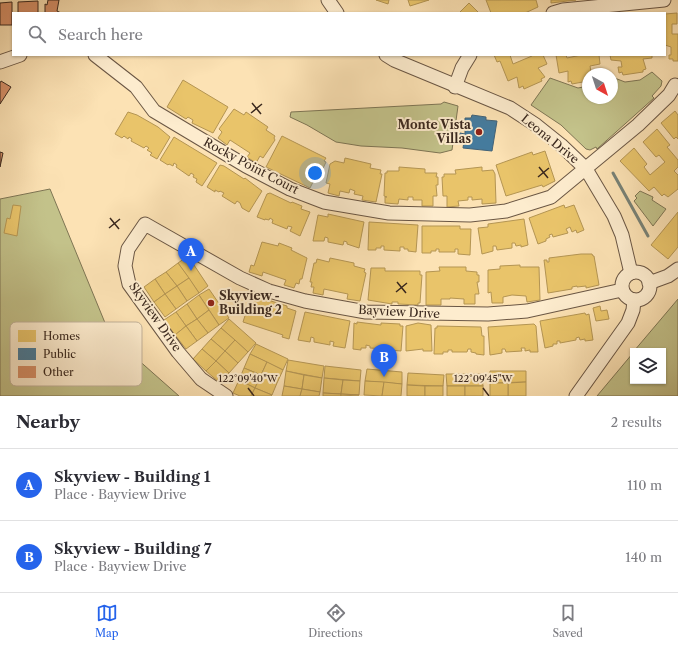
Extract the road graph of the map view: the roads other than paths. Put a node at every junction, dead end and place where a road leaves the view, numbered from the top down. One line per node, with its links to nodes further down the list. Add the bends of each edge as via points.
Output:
1 (328, 0): 3 (street)
2 (664, 0): 4 (street)
3 (337, 12)
4 (556, 12)
5 (17, 56): 9 (street)
6 (96, 56): 12 (street, Rocky Point Court, via 136,87 154,111 246,166 297,192 324,202 389,213 470,215 506,211 551,198)
7 (388, 56): 11 (street, Leona Drive)
8 (469, 56): 11 (street)
9 (0, 62)
10 (675, 85): 12 (street, Rocky Point Court, via 669,95 638,125)
11 (455, 87): 12 (street, Leona Drive, via 510,108 536,124)
12 (586, 169): 15 (street, Leona Drive, via 614,216 622,235)
13 (145, 224): 17 (street, Bayview Drive, via 240,278 269,291 305,302 366,312 488,314 527,311); 19 (street, Skyview Drive, via 128,249 125,266 129,284 178,352 202,379)
14 (678, 269): 16 (street)
15 (631, 273): 16 (street, via 641,274); 17 (street, via 623,281)
16 (649, 283): 18 (street, via 645,296)
17 (622, 290): 18 (street, via 626,296)
18 (634, 300): 20 (street, via 628,323)
19 (226, 396)
20 (576, 396)

